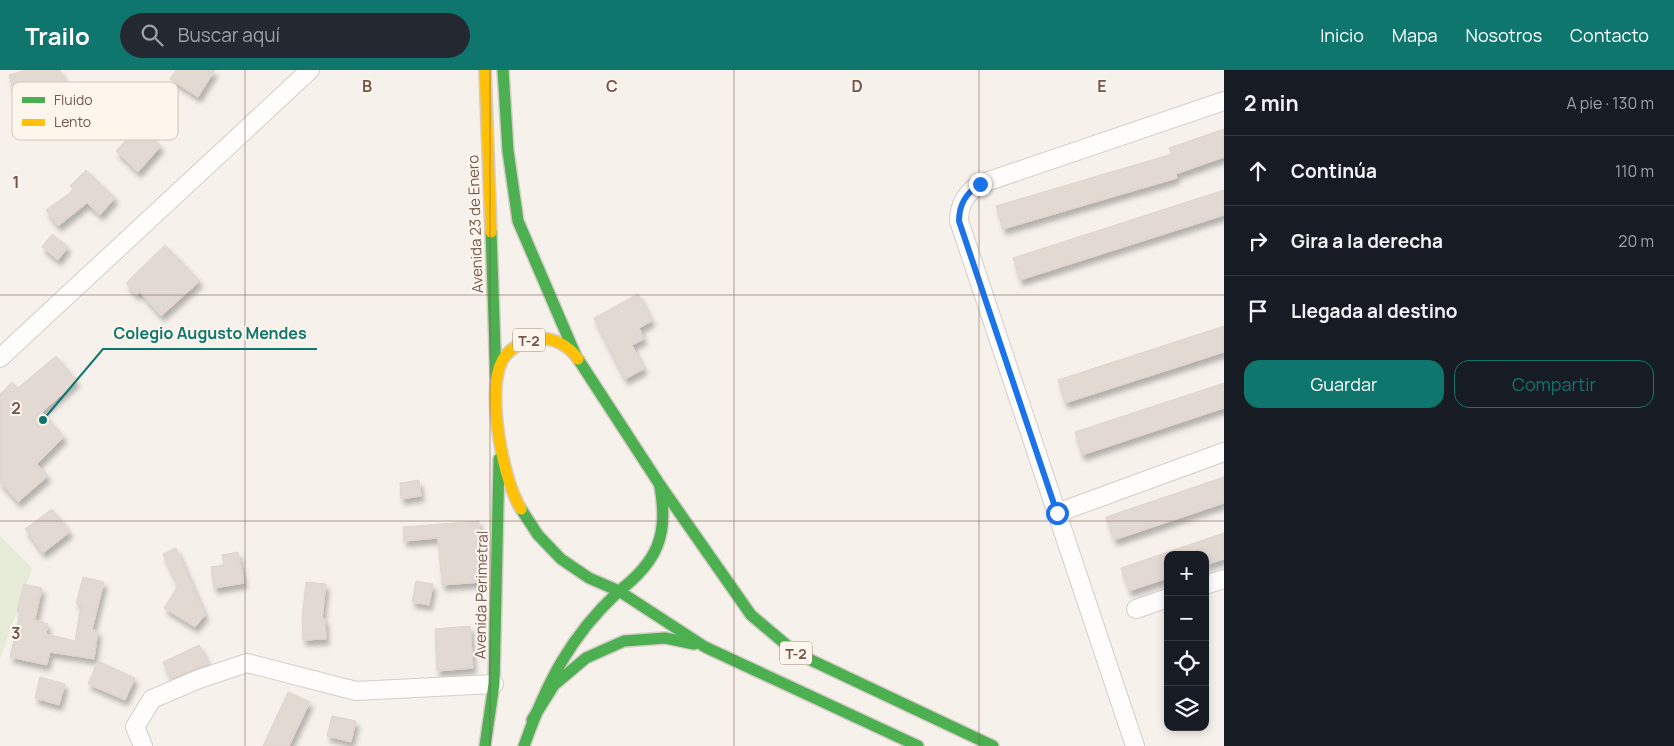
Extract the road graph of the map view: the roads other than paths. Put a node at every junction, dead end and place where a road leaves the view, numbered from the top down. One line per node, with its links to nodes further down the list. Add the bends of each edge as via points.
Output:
1 (310, 70): 6 (street)
2 (485, 70): 7 (main road, Avenida 23 de Enero / T-2)
3 (503, 70): 5 (main road, T-2, via 508,151 518,221)
4 (1224, 102): 11 (street, via 980,184 962,203 959,221)
5 (576, 356): 7 (main road, T-2, via 555,341 546,338 529,340 513,348 502,361); 10 (main road, T-2)
6 (0, 358)
7 (496, 378): 8 (main road, T-2)
8 (499, 444): 14 (main road, T-2, via 506,476 519,507 538,535 561,559 589,578); 18 (main road, Avenida Perimetral)
9 (1224, 452): 11 (street)
10 (660, 485): 14 (main road, T-2, via 664,515 659,546 643,572); 24 (main road, T-2, via 751,615 796,653)
11 (1057, 513): 25 (street)
12 (1224, 579): 13 (street)
13 (1209, 584)
14 (619, 591): 17 (main road, T-2); 19 (main road, via 574,637 556,666)
15 (1164, 599): 16 (street)
16 (1136, 609)
17 (705, 647): 19 (main road, T-2, via 665,638 624,641 586,658 554,685); 23 (main road, T-2)
18 (494, 684): 20 (street, via 356,690 247,663 152,699 135,727); 21 (main road, Avenida Perimetral)
19 (532, 720): 22 (main road)
20 (143, 746)
21 (485, 746)
22 (524, 746)
23 (918, 746)
24 (993, 746)
25 (1135, 746)

